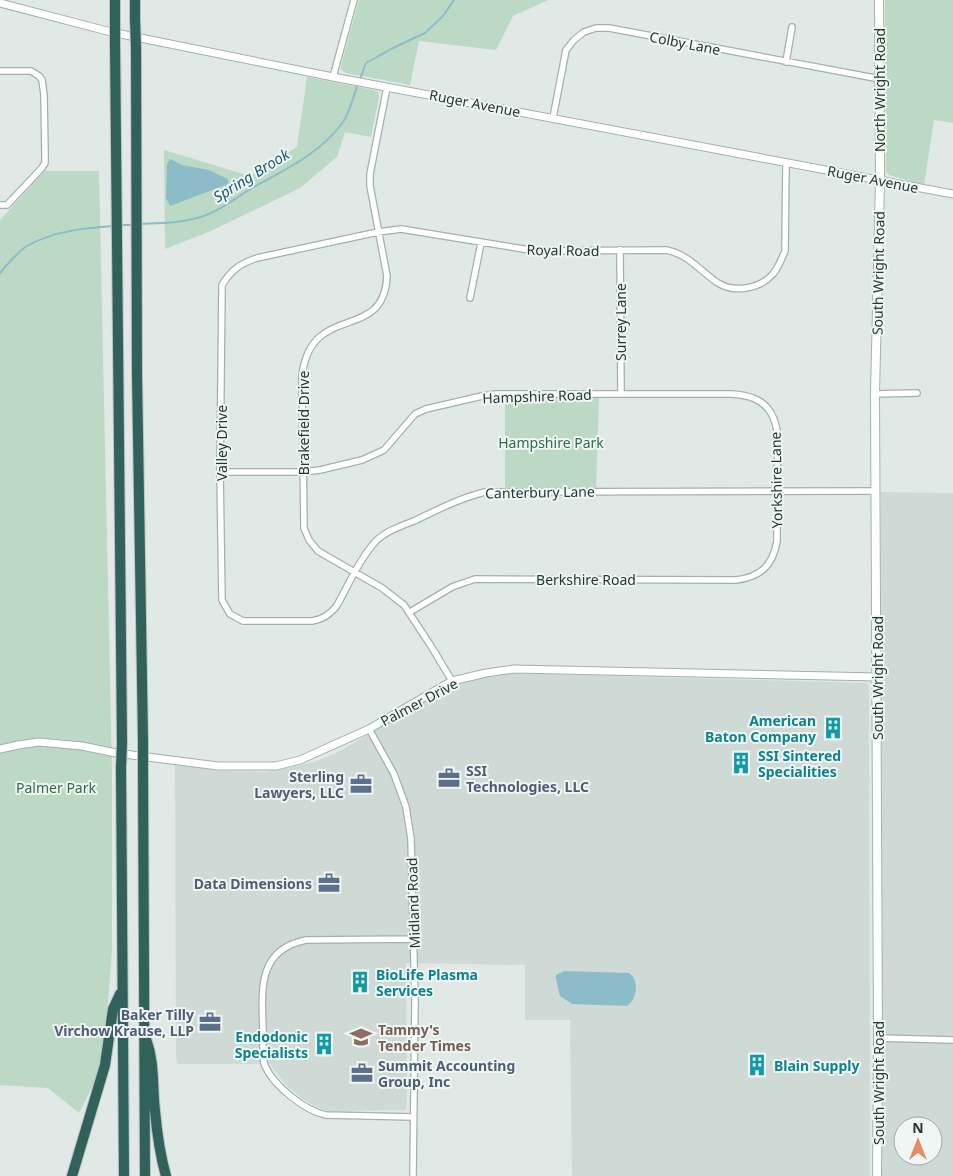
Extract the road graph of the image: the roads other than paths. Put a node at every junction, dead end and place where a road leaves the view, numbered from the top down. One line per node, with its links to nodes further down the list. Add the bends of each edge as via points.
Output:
1 (115, 0): 39 (highway, bridge)
2 (135, 0): 40 (highway, bridge)
3 (354, 0): 9 (street)
4 (879, 0): 10 (main road, North Wright Road)
5 (0, 3): 9 (street, Ruger Avenue, via 110,32)
6 (792, 26): 7 (street)
7 (786, 62): 10 (street, Colby Lane); 12 (street, Colby Lane, via 596,28 584,32 566,50)
8 (0, 71): 16 (street, via 31,71 42,80 45,162 7,205)
9 (334, 77): 11 (street, Ruger Avenue)
10 (880, 79): 14 (main road, North Wright Road)
11 (387, 86): 12 (street, Ruger Avenue); 17 (street, Brakefield Drive, via 370,174)
12 (553, 118): 13 (street, Ruger Avenue)
13 (786, 162): 14 (street, Ruger Avenue); 19 (street, Royal Road, via 784,251 772,276 760,284 732,288 719,284 676,252)
14 (880, 180): 15 (street, Ruger Avenue); 24 (main road, South Wright Road)
15 (953, 194)
16 (0, 205)
17 (378, 232): 18 (street, Royal Road, via 412,230); 20 (street, Royal Road, via 257,258); 27 (street, Brakefield Drive, via 387,276 384,298 367,316 329,329 318,337 304,361)
18 (481, 243): 19 (street, Royal Road, via 536,251); 21 (street)
19 (620, 250): 23 (street, Surrey Lane)
20 (231, 272): 26 (street, Valley Drive, via 222,286)
21 (470, 298)
22 (917, 393): 24 (street)
23 (621, 394): 25 (street, Hampshire Road, via 731,394); 27 (street, Hampshire Road, via 496,394 439,405 415,414 384,450 374,456)
24 (875, 394): 29 (main road, South Wright Road)
25 (755, 398): 28 (street, Yorkshire Lane, via 764,404 775,421)
26 (220, 472): 27 (street, Hampshire Road); 33 (street, Valley Drive, via 222,600)
27 (302, 472): 31 (street, Brakefield Drive, via 304,528 309,540 318,550)
28 (777, 490): 29 (street, Canterbury Lane); 30 (street, Yorkshire Lane, via 777,541); 31 (street, Canterbury Lane, via 485,492 388,532 370,548)
29 (876, 491): 34 (main road, South Wright Road)
30 (767, 567): 32 (street, Berkshire Road, via 755,576 736,580 475,579 452,587)
31 (356, 573): 32 (street, Brakefield Drive, via 382,588); 33 (street, Canterbury Lane, via 336,607 322,619 243,621)
32 (410, 612): 35 (street, Brakefield Drive)
33 (230, 614)
34 (877, 677): 35 (street, Palmer Drive, via 514,669); 41 (main road, South Wright Road)
35 (452, 681): 36 (street, Palmer Drive)
36 (369, 729): 37 (street, Palmer Drive, via 300,760 276,766 218,766 39,742); 38 (street, Midland Road, via 394,774 406,807 412,839)
37 (0, 749)
38 (415, 939): 43 (street, Midland Road); 43 (street, via 297,942 279,952 267,967 262,986 264,1065 277,1084 314,1112 326,1116)
39 (122, 991): 44 (highway, via 113,1009 105,1065); 45 (highway)
40 (143, 1032): 46 (highway); 47 (highway, via 152,1055 154,1112)
41 (878, 1038): 42 (street); 49 (main road, South Wright Road)
42 (953, 1040)
43 (413, 1117): 48 (street, Midland Road)
44 (72, 1176)
45 (124, 1176)
46 (145, 1176)
47 (166, 1176)
48 (413, 1176)
49 (877, 1176)

